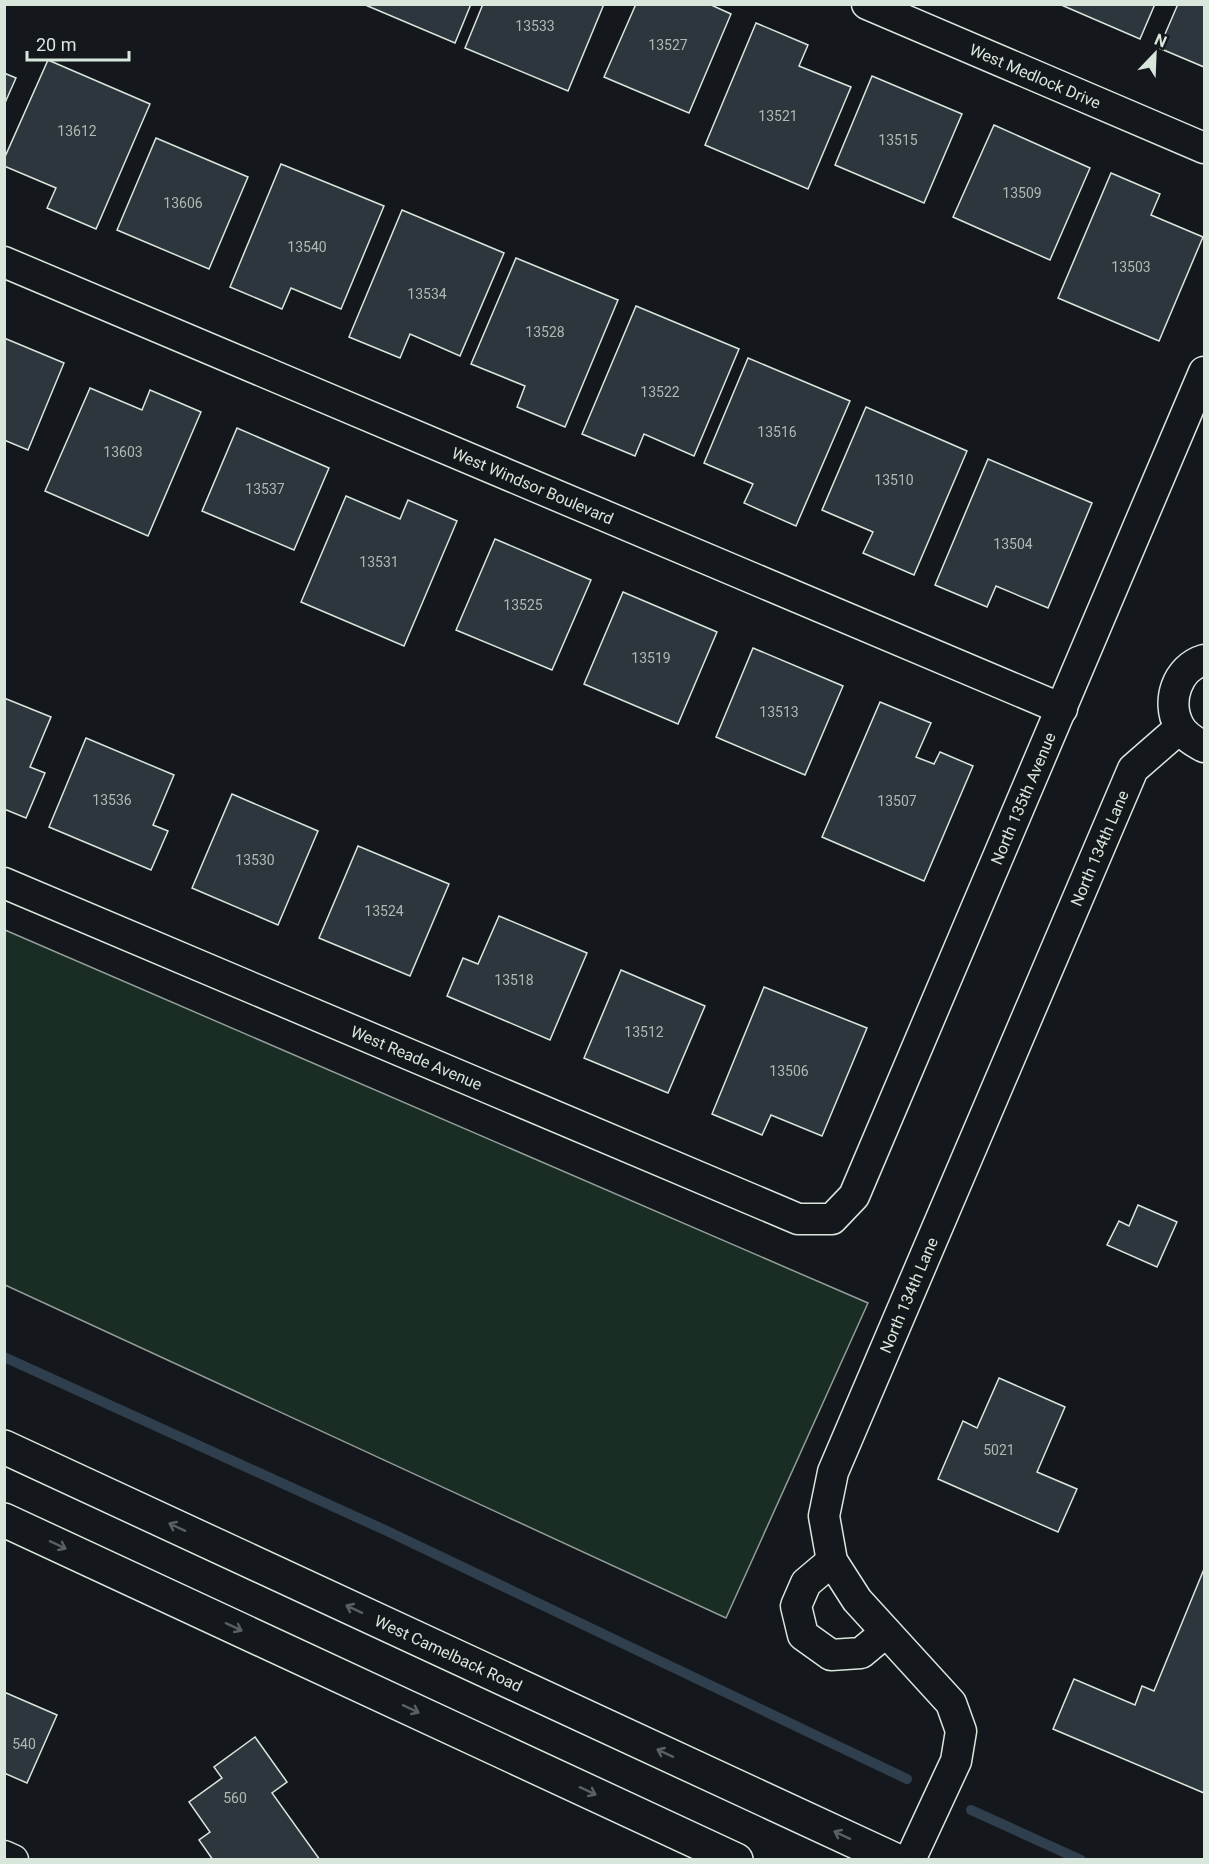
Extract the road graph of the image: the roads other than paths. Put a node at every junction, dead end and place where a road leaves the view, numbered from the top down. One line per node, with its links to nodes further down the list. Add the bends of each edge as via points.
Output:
1 (867, 4): 2 (street, West Medlock Drive)
2 (1204, 148)
3 (4, 262): 6 (street, West Windsor Boulevard)
4 (1204, 372): 6 (street, North 135th Avenue)
5 (1204, 660): 7 (street, via 1187,669 1178,682 1173,697)
6 (1062, 709): 10 (street, North 135th Avenue, via 854,1196)
7 (1180, 728): 8 (street); 13 (street, North 134th Lane, via 1132,769 833,1472 824,1516)
8 (1204, 747)
9 (4, 883): 10 (street, West Reade Avenue, via 798,1219)
10 (832, 1219)
11 (4, 1447): 18 (main road, West Camelback Road, one-way to 11)
12 (4, 1520): 17 (main road, one-way to 17)
13 (832, 1562): 14 (street, North 134th Lane, via 857,1600); 14 (street, via 806,1583 796,1606 803,1635 831,1655 861,1653)
14 (885, 1632): 19 (street, North 134th Lane, via 951,1703 960,1731 956,1761)
15 (4, 1856): 16 (street)
16 (13, 1860)
17 (735, 1860)
18 (895, 1860)
19 (910, 1860)

